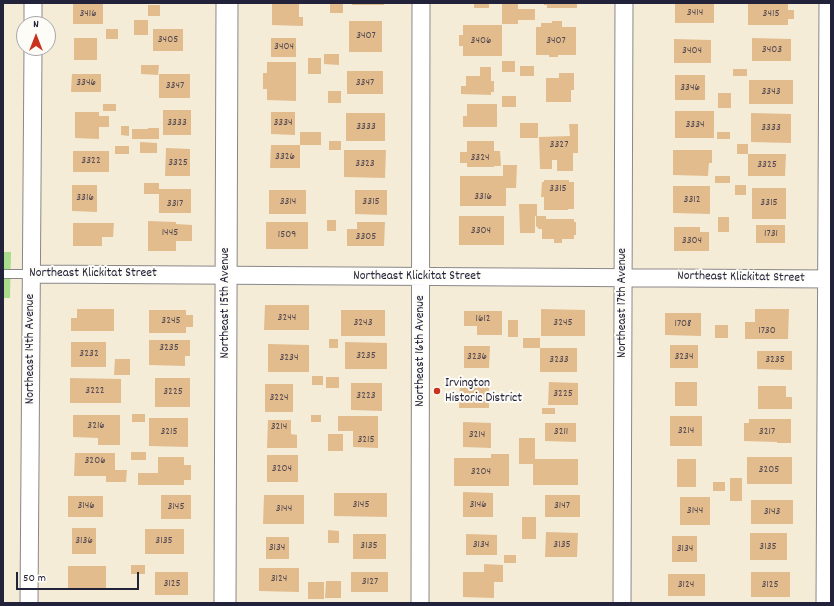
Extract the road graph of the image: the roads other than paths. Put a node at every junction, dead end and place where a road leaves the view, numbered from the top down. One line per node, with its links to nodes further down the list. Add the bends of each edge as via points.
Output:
1 (33, 3): 6 (street)
2 (228, 3): 10 (street, Northeast 15th Avenue)
3 (422, 3): 11 (street, Northeast 16th Avenue)
4 (624, 3): 12 (street, Northeast 17th Avenue)
5 (828, 3): 13 (street)
6 (33, 16)
7 (33, 56): 9 (street, Northeast 14th Avenue)
8 (3, 274): 9 (lane, Northeast Klickitat Street)
9 (31, 274): 10 (street, Northeast Klickitat Street); 14 (street, Northeast 14th Avenue)
10 (226, 275): 11 (street, Northeast Klickitat Street); 15 (street, Northeast 15th Avenue)
11 (421, 277): 12 (street, Northeast Klickitat Street); 16 (street, Northeast 16th Avenue)
12 (623, 277): 13 (street, Northeast Klickitat Street); 17 (street, Northeast 17th Avenue)
13 (829, 279): 18 (street)
14 (30, 603)
15 (225, 603)
16 (420, 603)
17 (622, 603)
18 (825, 603)

